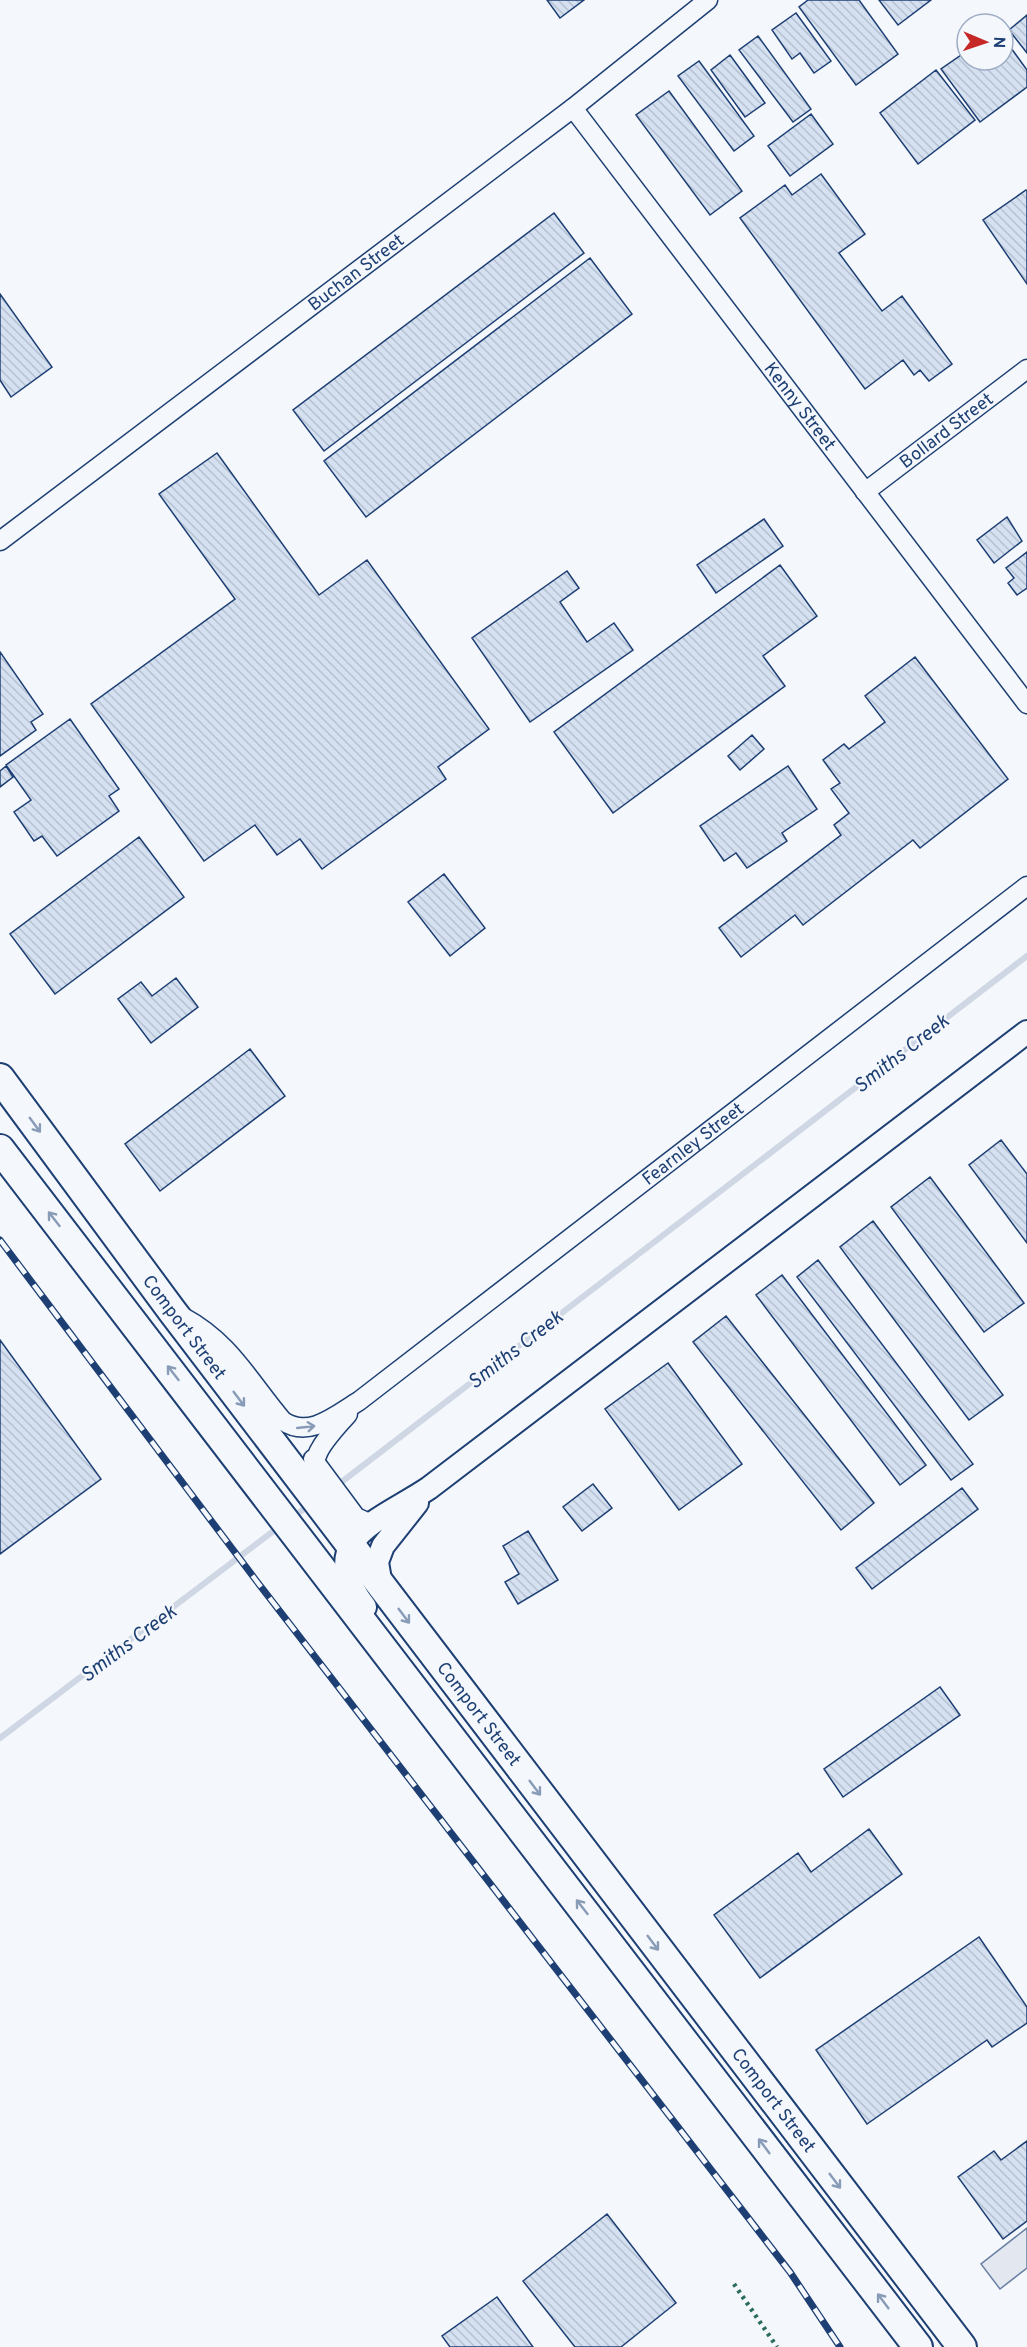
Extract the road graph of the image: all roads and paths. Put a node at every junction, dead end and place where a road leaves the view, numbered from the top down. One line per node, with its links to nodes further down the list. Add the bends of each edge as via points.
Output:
1 (708, 0): 2 (street, Buchan Street)
2 (573, 108): 4 (street, Kenny Street); 5 (street, Buchan Street)
3 (1027, 369): 4 (street, Bollard Street)
4 (866, 492): 6 (street, Kenny Street)
5 (0, 541)
6 (1027, 704)
7 (1027, 886): 12 (street, Fearnley Street)
8 (1027, 1032): 14 (street)
9 (0, 1078): 11 (highway, Comport Street, one-way to 11)
10 (0, 1149): 18 (highway, Comport Street, one-way to 10)
11 (172, 1311): 12 (street, Fearnley Street, one-way to 12, via 216,1338 289,1425 317,1425); 13 (highway, Comport Street, one-way to 13)
12 (358, 1401): 13 (street, Fearnley Street, via 316,1451)
13 (309, 1474): 15 (street, via 356,1517); 16 (highway, Comport Street, via 331,1519)
14 (429, 1488): 15 (street); 17 (street, via 383,1546 377,1562)
15 (371, 1524): 16 (street)
16 (350, 1544): 17 (highway, Comport Street); 18 (street, via 344,1562 351,1587 433,1694)
17 (381, 1586): 20 (highway, Comport Street, one-way to 20)
18 (450, 1738): 19 (highway, Comport Street, one-way to 18)
19 (918, 2347)
20 (962, 2347)

